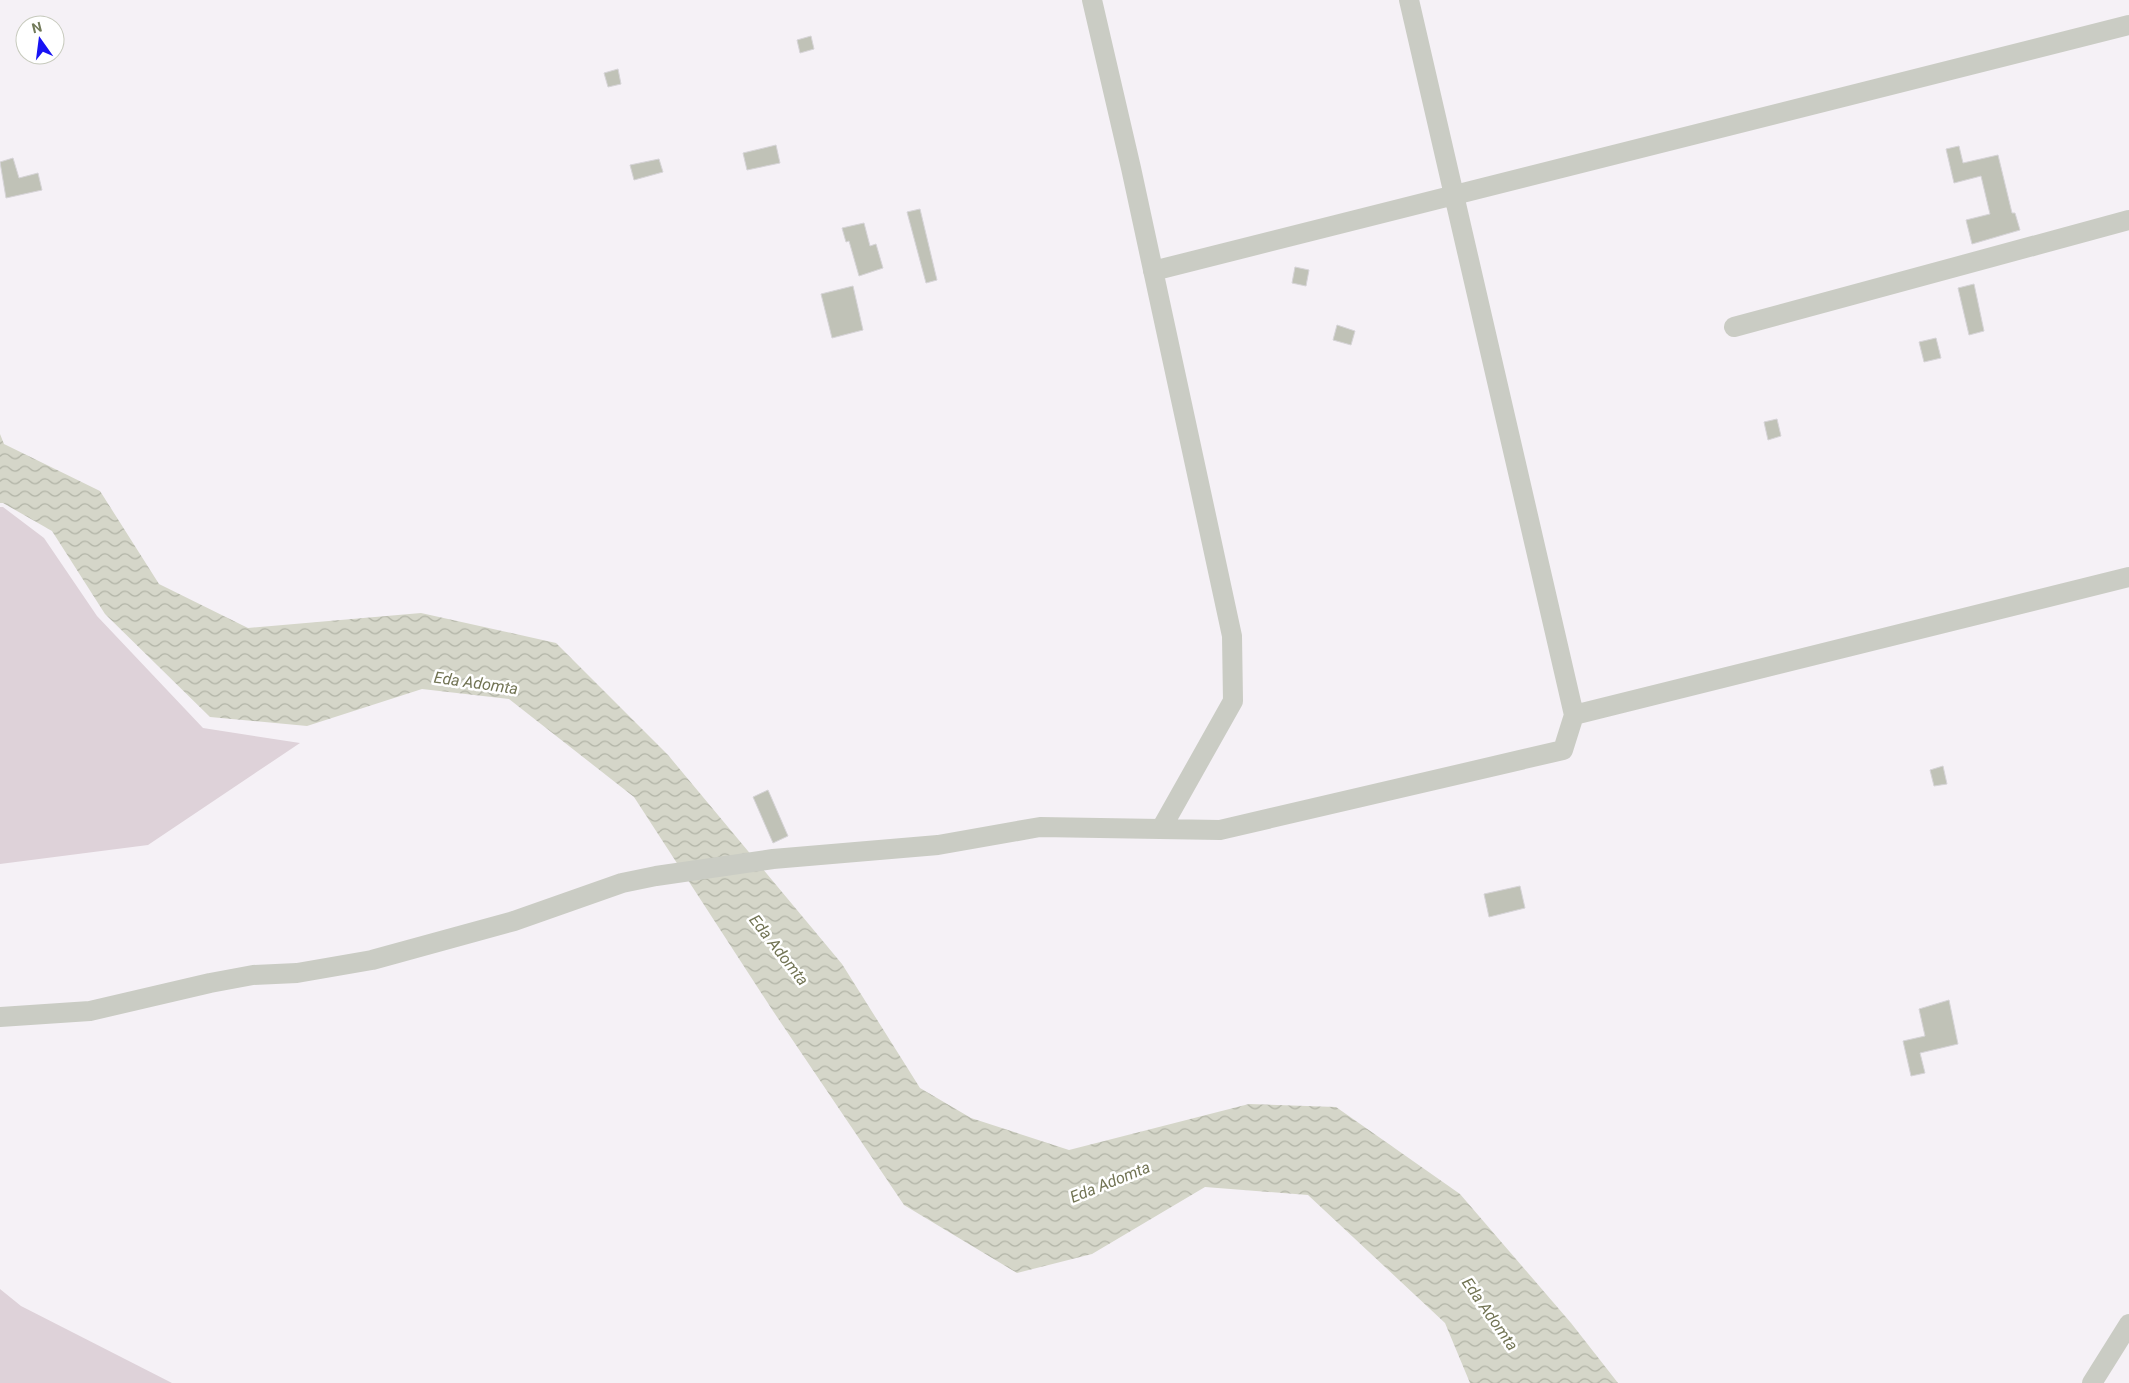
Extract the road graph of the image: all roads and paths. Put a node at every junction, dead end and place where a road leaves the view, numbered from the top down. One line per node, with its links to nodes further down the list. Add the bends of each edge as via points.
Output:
1 (1092, 0): 6 (street)
2 (1409, 0): 4 (street)
3 (2129, 25): 4 (street)
4 (1454, 195): 6 (street); 9 (street)
5 (2129, 220): 7 (street)
6 (1153, 271): 10 (street, via 1232,636 1232,700)
7 (1734, 327)
8 (2129, 577): 9 (street)
9 (1574, 715): 10 (street, via 1563,750 1220,830)
10 (1161, 829): 11 (street, via 1040,827 938,845 715,866 622,883 514,921 372,960 297,973 244,976 90,1011)
11 (0, 1017)
12 (2129, 1324): 13 (street)
13 (2092, 1383)

